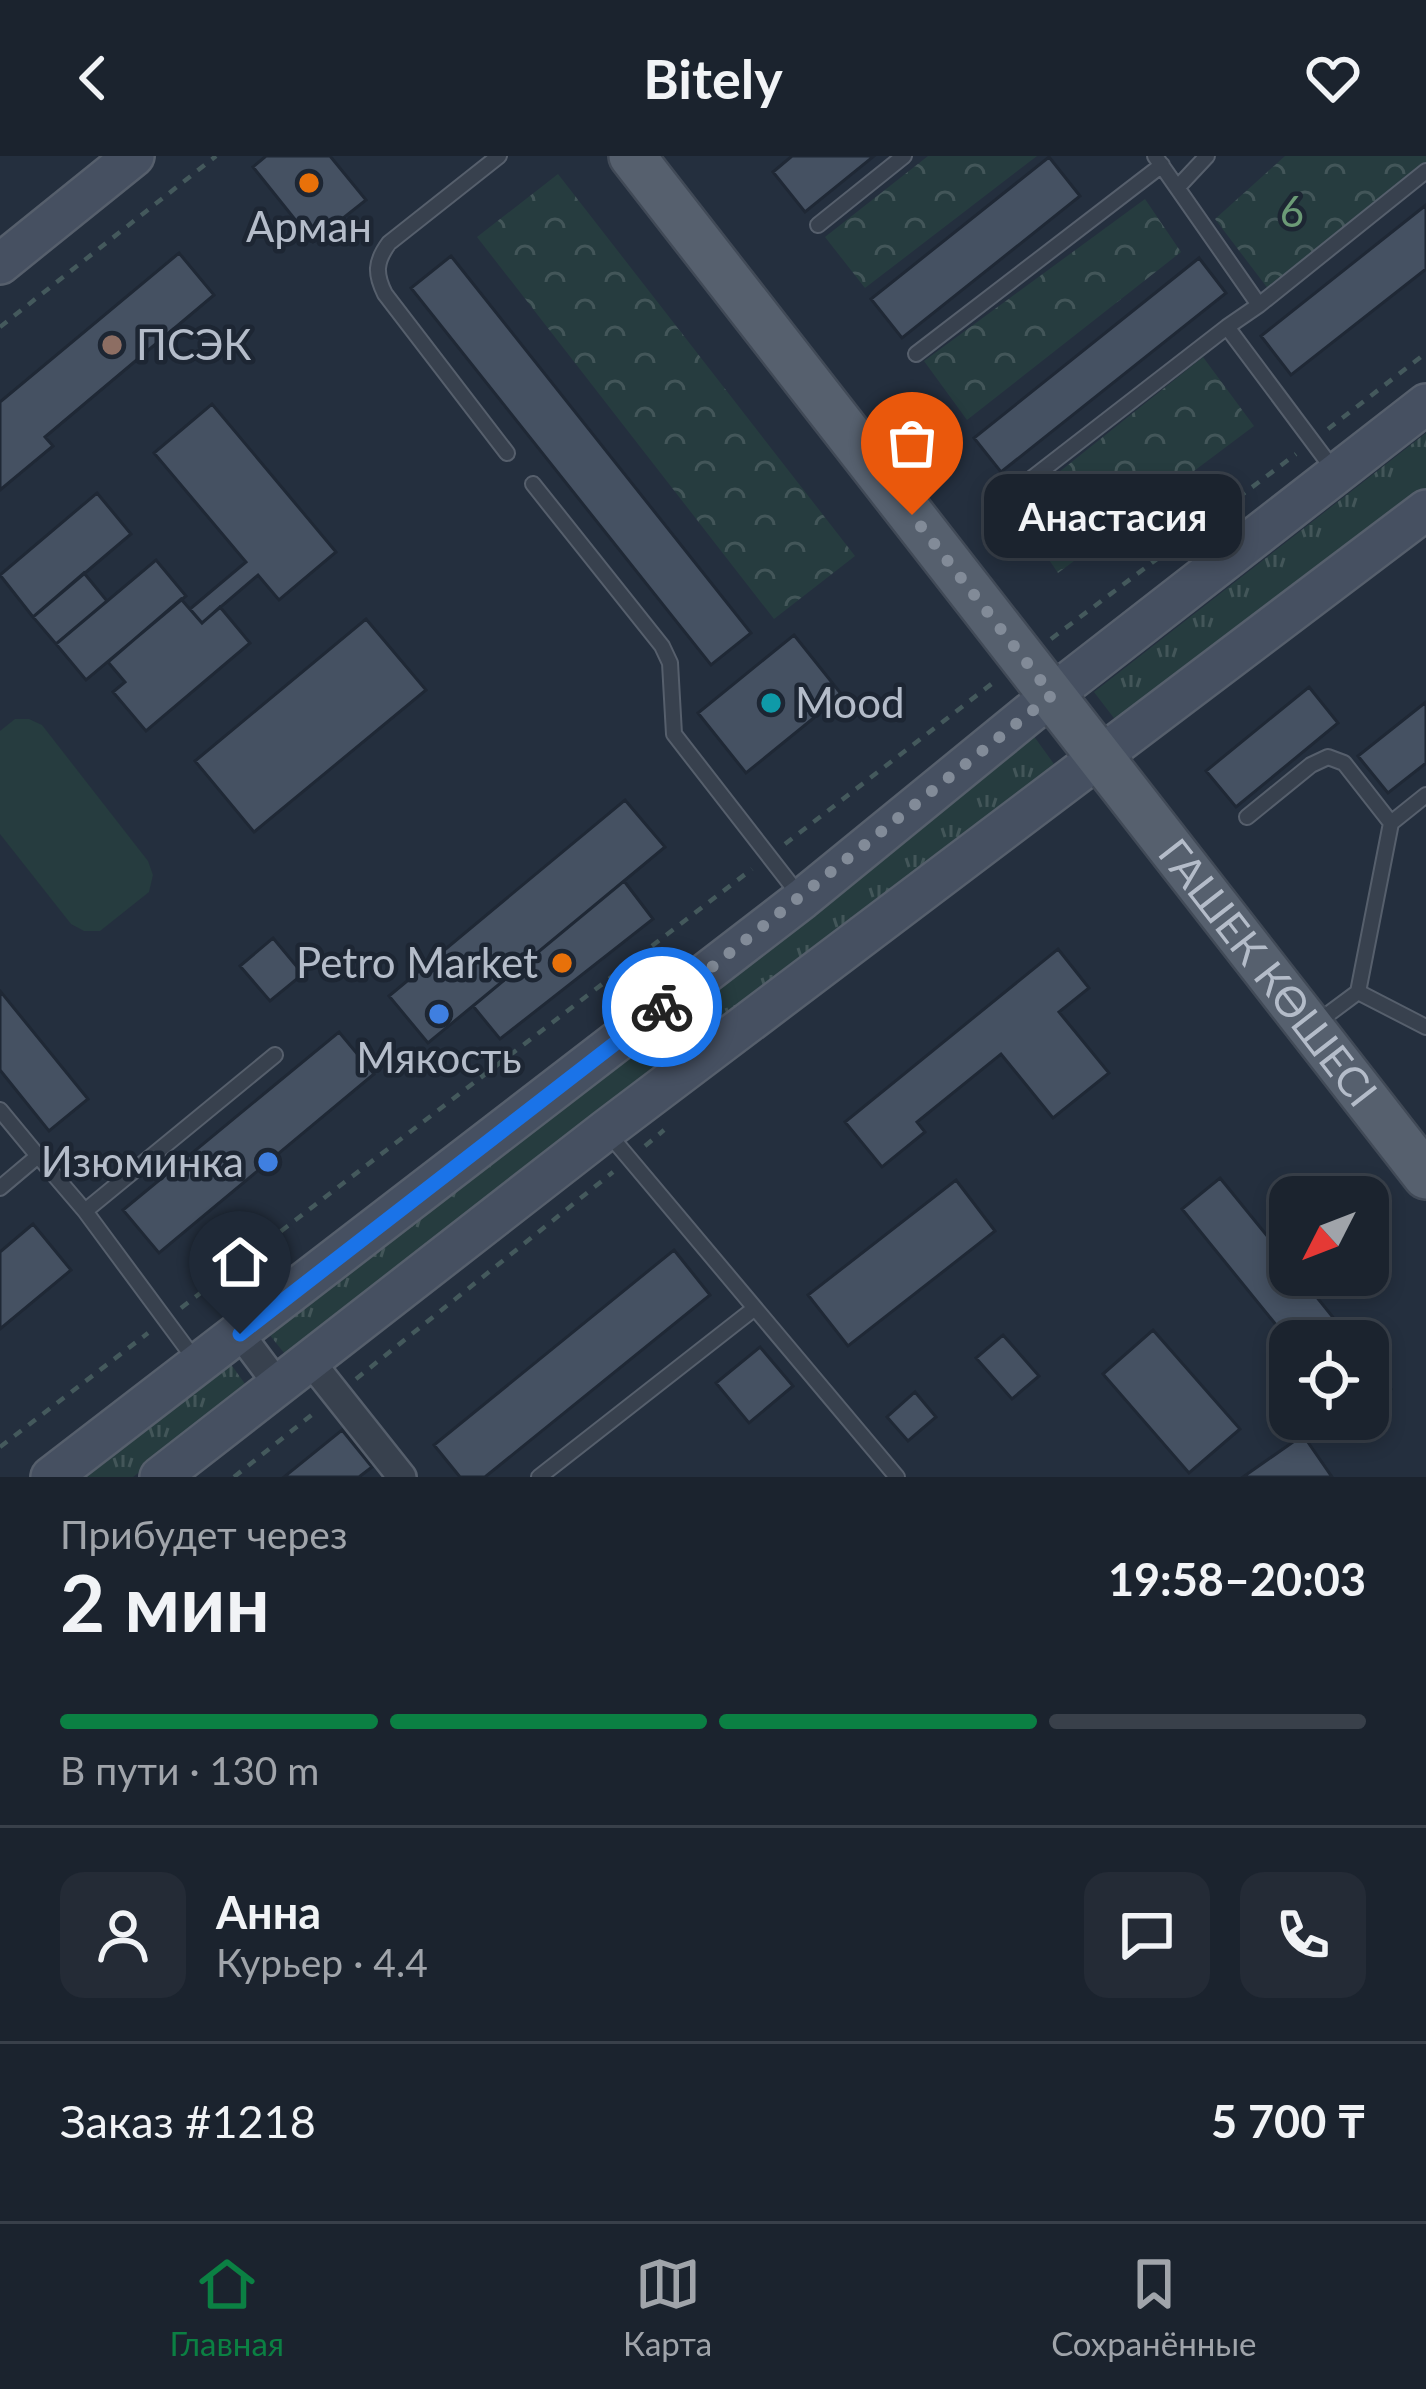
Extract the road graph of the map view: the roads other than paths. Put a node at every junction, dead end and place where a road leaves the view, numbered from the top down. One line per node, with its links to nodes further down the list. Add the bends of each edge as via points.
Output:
1 (134, 156): 10 (main road)
2 (500, 156): 15 (lane, via 389,243 376,273)
3 (632, 156): 20 (main road, ГАШЕК КӨШЕСІ)
4 (904, 156): 9 (lane)
5 (1207, 156): 8 (lane)
6 (1158, 161): 8 (lane); 13 (lane)
7 (1426, 171): 11 (lane)
8 (1178, 187): 11 (lane)
9 (818, 225)
10 (0, 264)
11 (1258, 305): 12 (lane)
12 (1227, 327): 16 (lane); 18 (lane)
13 (916, 354)
14 (1426, 404): 16 (main road)
15 (507, 453)
16 (1337, 474): 20 (main road)
17 (533, 484): 25 (lane, via 662,646 674,734)
18 (1018, 489)
19 (1426, 510): 21 (main road)
20 (1052, 695): 21 (main road, ГАШЕК КӨШЕСІ); 25 (main road)
21 (1104, 763): 27 (main road, ГАШЕК КӨШЕСІ); 31 (main road)
22 (1426, 795): 24 (lane)
23 (1247, 818): 24 (lane, via 1328,757 1344,764)
24 (1390, 823): 26 (lane)
25 (802, 899): 37 (main road)
26 (1358, 992): 27 (lane); 28 (lane)
27 (1312, 1027): 33 (main road, ГАШЕК КӨШЕСІ)
28 (1426, 1027)
29 (275, 1055): 35 (lane)
30 (0, 1110): 32 (lane)
31 (606, 1130): 36 (lane); 39 (main road)
32 (38, 1156): 34 (lane); 35 (lane)
33 (1426, 1176)
34 (0, 1188)
35 (85, 1210): 38 (lane)
36 (755, 1308): 43 (lane); 44 (lane)
37 (240, 1334): 38 (main road); 39 (street)
38 (199, 1365): 41 (main road)
39 (295, 1374): 40 (street); 42 (main road)
40 (399, 1476)
41 (51, 1477)
42 (160, 1477)
43 (538, 1477)
44 (897, 1477)

